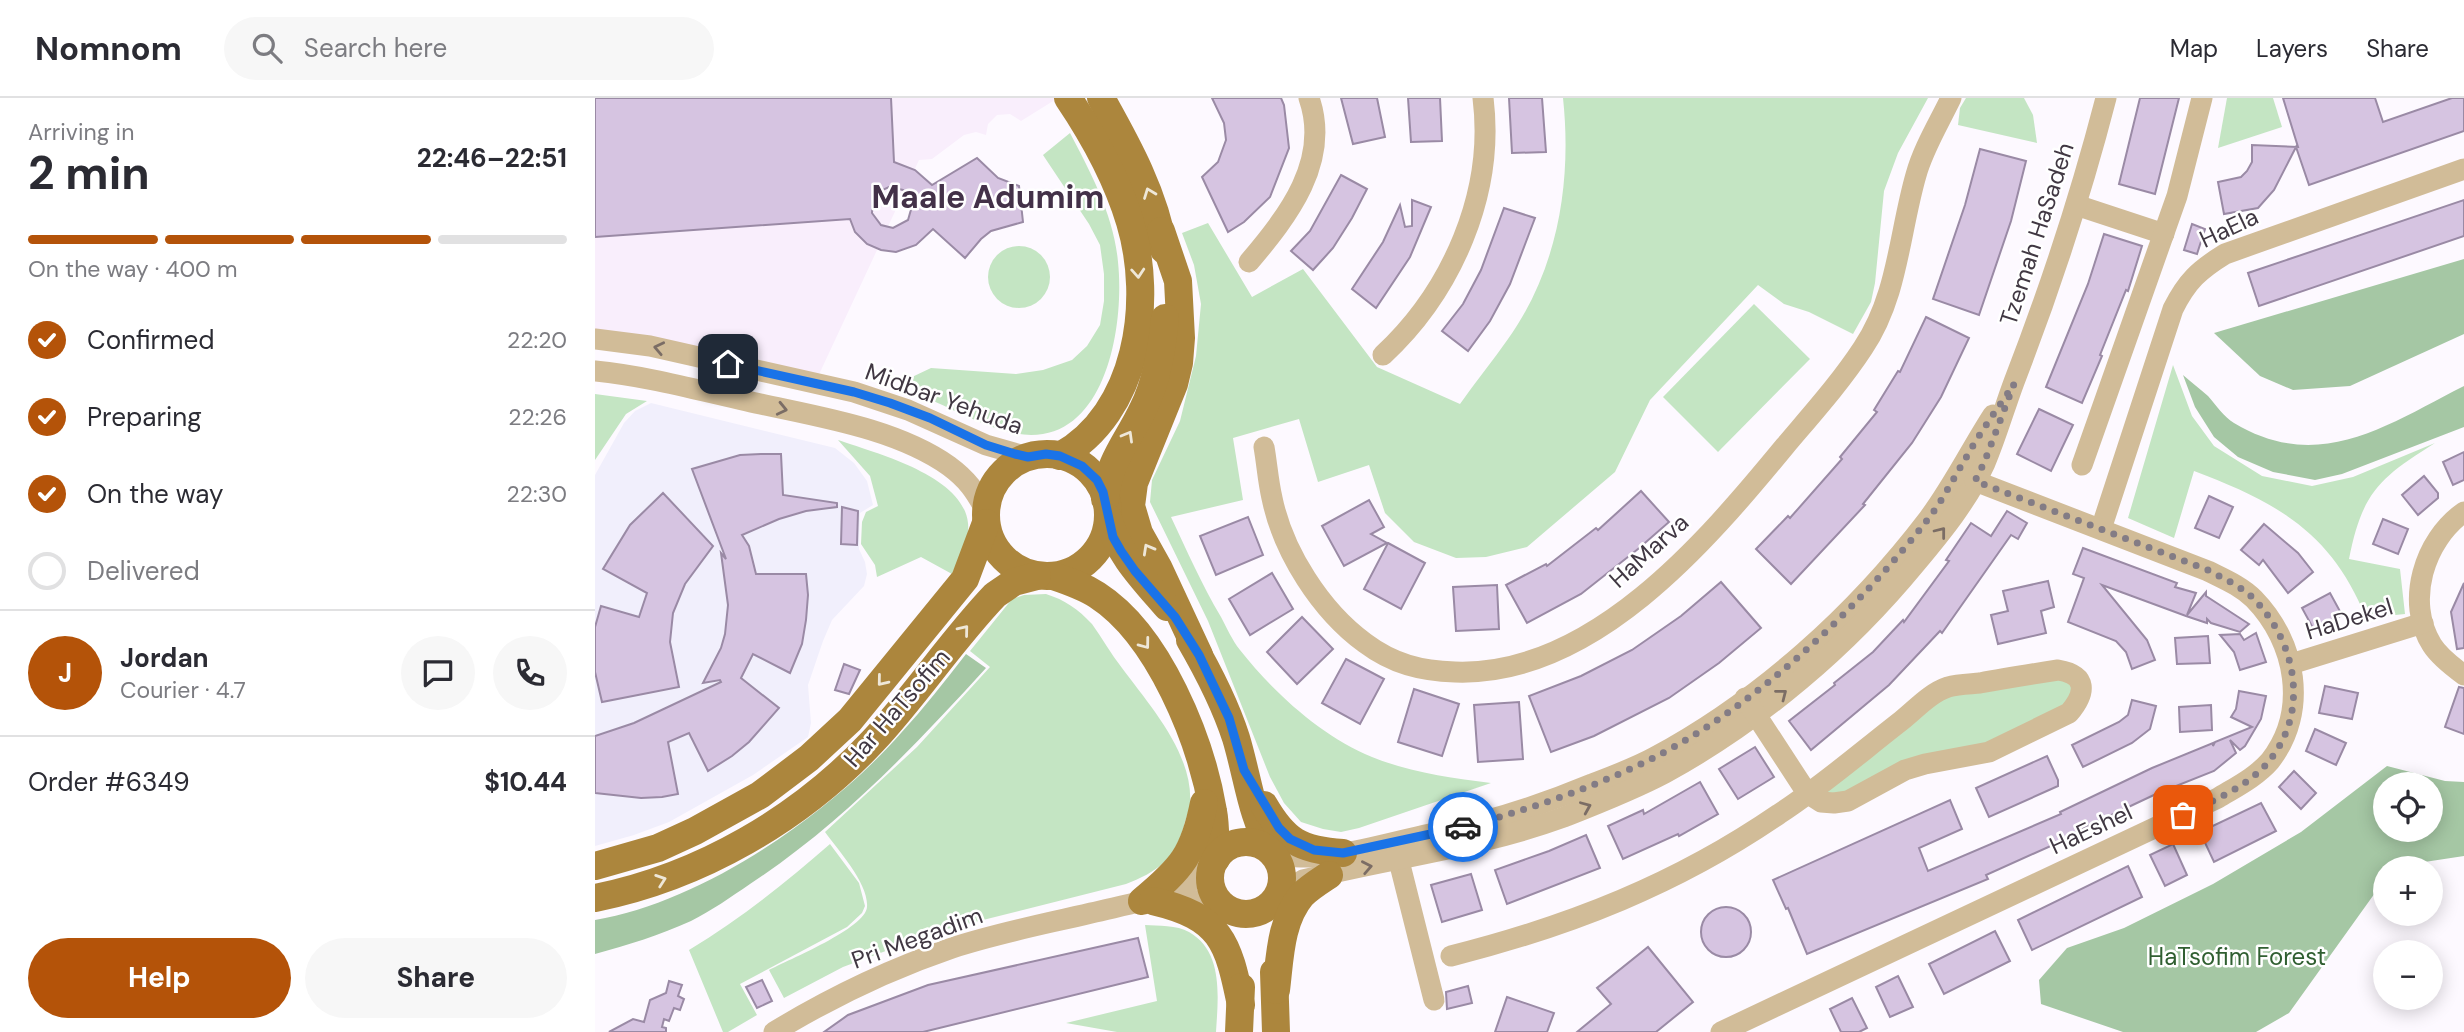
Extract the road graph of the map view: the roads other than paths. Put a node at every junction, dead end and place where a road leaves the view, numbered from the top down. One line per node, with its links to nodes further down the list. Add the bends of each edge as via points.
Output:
1 (1068, 98): 18 (main road, one-way to 18, via 1127,215 1137,252 1139,292 1132,354 1118,397 1087,438)
2 (1101, 98): 10 (main road, one-way to 2, via 1146,186)
3 (1309, 98): 12 (street, via 1316,127 1306,177 1278,227)
4 (1483, 98): 14 (street, via 1485,152 1477,199 1460,245 1426,308)
5 (1951, 98): 17 (street, HaMarva, via 1917,171 1884,310 1849,368 1699,544 1604,624 1540,659 1483,672 1429,670 1380,654 1356,636 1313,590 1297,563 1272,500)
6 (2106, 98): 9 (street, Tzemah HaSadeh)
7 (2202, 98): 11 (street)
8 (2464, 169): 25 (street, HaEla, via 2225,254 2194,275 2173,309)
9 (2076, 205): 11 (street); 16 (street, Tzemah HaSadeh)
10 (1161, 231): 22 (main road, one-way to 10, via 1110,468 1143,409 1159,360 1167,297); 28 (main road, one-way to 10, via 1139,533 1131,506 1134,483 1179,363 1178,281)
11 (2164, 234): 20 (street)
12 (1249, 262)
13 (595, 339): 19 (street, Midbar Yehuda, one-way to 13, via 854,392 650,346)
14 (1383, 355)
15 (595, 371): 24 (street, one-way to 24, via 806,415 897,440 949,466 970,483)
16 (2014, 384): 21 (street, Tzemah HaSadeh); 31 (street, Tzemah HaSadeh, via 1930,517 1878,579)
17 (1264, 447)
18 (1060, 456): 19 (main road); 22 (main road, via 1091,473)
19 (1028, 457): 24 (main road, via 995,482)
20 (2082, 465)
21 (1975, 481): 25 (street, HaEshel); 31 (street, Tzemah HaSadeh, one-way to 21, via 1816,666 1892,592 1945,529)
22 (1106, 508): 26 (main road, via 1100,544 1092,556 1073,571); 28 (main road, via 1121,551 1175,617)
23 (2464, 512): 27 (street, HaDekel, via 2443,531 2423,568 2419,593)
24 (986, 517): 26 (main road, via 999,554 1011,565); 39 (main road, Har HaTsofim, one-way to 39, via 965,579 850,720 809,758 760,795 695,831 658,848)
25 (2101, 529): 29 (street, HaEshel, via 2208,570 2237,586 2269,617)
26 (1045, 576): 33 (main road, one-way to 33, via 1077,583 1099,596 1134,630 1174,692); 41 (main road, Har HaTsofim, one-way to 26, via 709,860 796,808 872,742 995,595 1014,582)
27 (2423, 624): 29 (street, HaDekel); 30 (street, HaDekel, via 2432,645)
28 (1199, 655): 32 (main road, via 1220,697)
29 (2291, 664): 50 (street, HaEshel, via 2290,722 2280,744 2269,761 2218,799)
30 (2464, 675)
31 (1751, 706): 34 (street); 36 (street, Tzemah HaSadeh, one-way to 31, via 1563,817 1663,774 1734,730); 38 (street, Tzemah HaSadeh, via 1723,715 1654,757 1557,799)
32 (1243, 767): 35 (main road, via 1257,821); 38 (main road, via 1279,828)
33 (1205, 776): 37 (main road, via 1213,811); 42 (main road, via 1201,820 1188,855 1171,877)
34 (1807, 793): 34 (street, via 1821,802 1848,801 1905,770 1989,752 2069,713 2078,702 2080,680 2058,670 1949,687 1931,696); 44 (street, via 1734,842 1627,899 1541,932)
35 (1273, 853): 37 (main road, via 1261,845 1241,842 1229,846); 38 (street, Tzemah HaSadeh); 40 (main road, via 1282,874)
36 (1399, 860): 38 (street, Tzemah HaSadeh, one-way to 36); 46 (street)
37 (1214, 862): 42 (street, Pri Megadim, via 1175,891); 43 (main road, via 1211,885)
38 (1336, 864): 40 (street, Tzemah HaSadeh); 45 (main road, via 1304,894 1289,916)
39 (595, 866)
40 (1276, 897): 43 (main road, via 1261,911 1247,914); 45 (main road, via 1272,941)
41 (595, 898)
42 (1140, 902): 43 (street, Pri Megadim, via 1197,899); 47 (main road, via 1195,915 1214,930 1228,953); 48 (street, Pri Megadim, via 954,947 881,976)
43 (1221, 904): 47 (main road, via 1240,955)
44 (1451, 956)
45 (1276, 990): 49 (main road)
46 (1434, 1000)
47 (1240, 1018)
48 (774, 1032)
49 (1276, 1032)
50 (1721, 1032)

